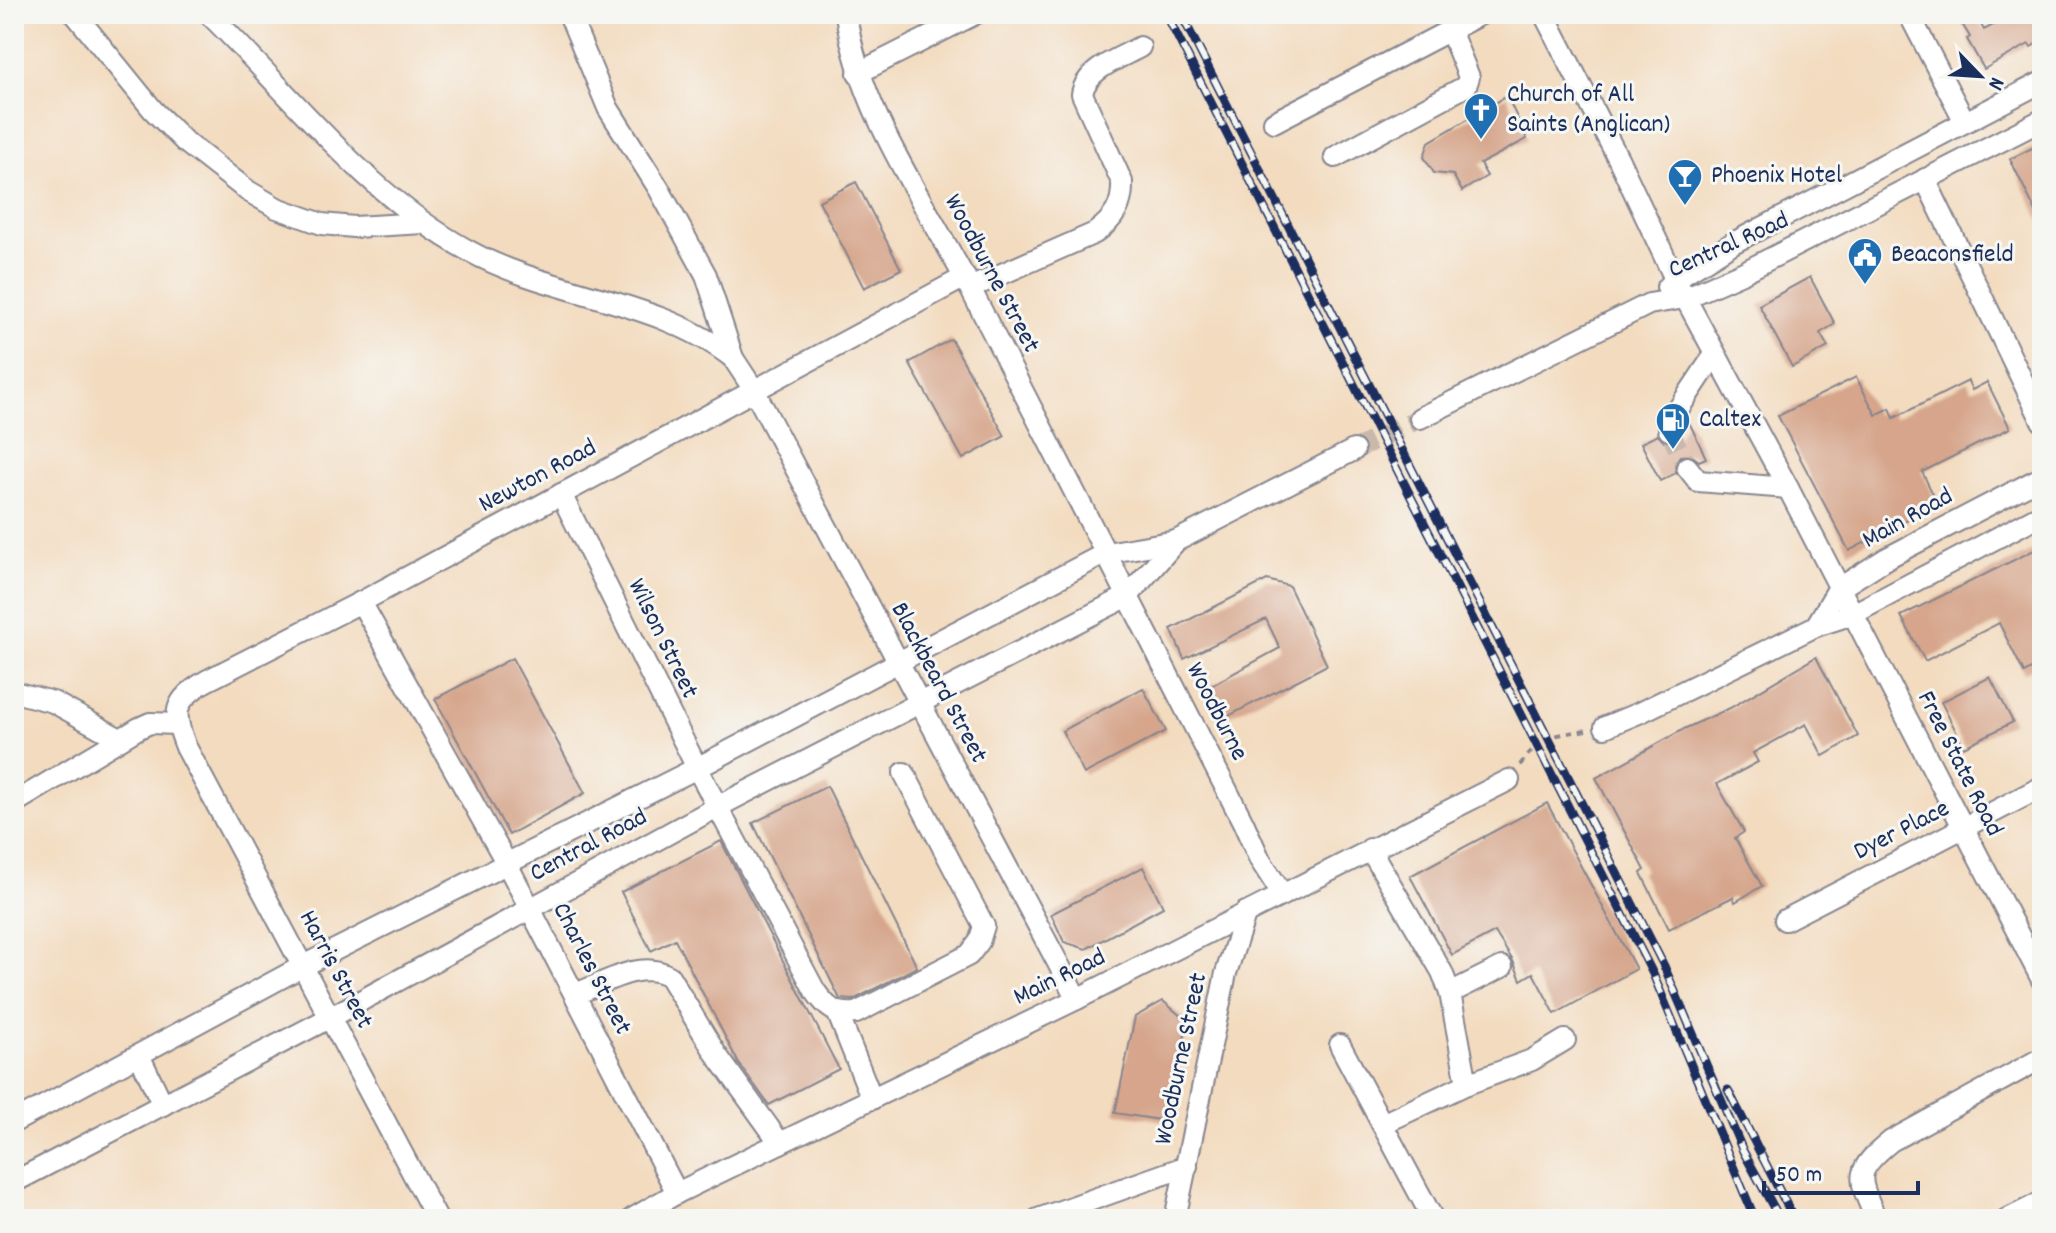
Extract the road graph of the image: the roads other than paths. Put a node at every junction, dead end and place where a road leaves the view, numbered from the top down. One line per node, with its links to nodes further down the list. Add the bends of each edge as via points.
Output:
1 (75, 14): 18 (street, via 153,110 248,191 322,224)
2 (209, 14): 18 (street, via 329,140)
3 (569, 14): 24 (street, via 608,108 706,275)
4 (846, 14): 11 (street, Woodburne Street)
5 (975, 14): 11 (street)
6 (1481, 14): 9 (street)
7 (1544, 14): 19 (street, Free State Road)
8 (1909, 14): 15 (street)
9 (1450, 30): 14 (street); 16 (street, via 1469,77 1466,86)
10 (1140, 47): 20 (street, Newton Road, via 1091,75 1083,87 1122,182 1123,196 1108,224)
11 (858, 73): 20 (street, Woodburne Street)
12 (2042, 82): 15 (street, Central Road)
13 (2042, 120): 17 (street, Central Road)
14 (1274, 122)
15 (1965, 122): 19 (street, Central Road, via 1733,243)
16 (1335, 157)
17 (1925, 179): 21 (street, Central Road); 27 (street)
18 (424, 223): 24 (street, via 469,252 683,327)
19 (1675, 279): 21 (street, Free State Road); 22 (street, Central Road)
20 (968, 283): 25 (street, Newton Road); 36 (street, Woodburne Street)
21 (1685, 298): 22 (street, Central Road); 23 (street, Free State Road)
22 (1649, 304): 26 (street, Central Road)
23 (1715, 354): 28 (street); 32 (street, Free State Road)
24 (733, 358): 25 (street, Blackbeard Street)
25 (754, 390): 33 (street, Newton Road); 42 (street, Blackbeard Street)
26 (1420, 418)
27 (2042, 421)
28 (1669, 430)
29 (1354, 450): 35 (street, Central Road)
30 (1687, 467): 32 (street, via 1698,481)
31 (2042, 477): 37 (street, Main Road)
32 (1788, 488): 37 (street, Free State Road)
33 (561, 494): 39 (street, Newton Road); 48 (street, Wilson Street)
34 (2042, 514): 40 (street)
35 (1176, 541): 36 (street, Central Road); 38 (street, Central Road)
36 (1106, 553): 38 (street, Woodburne); 42 (street, Central Road)
37 (1838, 589): 40 (street, Free State Road); 41 (street, Main Road)
38 (1128, 596): 44 (street, Central Road); 57 (street, Woodburne)
39 (361, 602): 45 (street, Newton Road, via 192,690 179,703); 56 (street, Charles Street)
40 (1853, 614): 41 (street); 54 (street, Free State Road)
41 (1816, 626): 46 (street)
42 (897, 662): 44 (street, Blackbeard Street); 48 (street, Central Road)
43 (14, 692): 47 (street, via 53,702)
44 (920, 704): 53 (street, Central Road); 66 (street, Blackbeard Street)
45 (177, 724): 47 (street, via 150,723); 61 (street, Harris Street)
46 (1605, 727)
47 (120, 739): 52 (street)
48 (697, 768): 53 (street, Wilson Street); 56 (street, Central Road)
49 (904, 773): 67 (street, via 984,926 969,955 856,1013)
50 (1509, 780): 55 (street, Main Road)
51 (2042, 787): 54 (street, Dyer Place)
52 (14, 803)
53 (719, 806): 58 (street, Central Road); 67 (street, Wilson Street, via 815,991)
54 (1963, 828): 60 (street, Dyer Place); 63 (street, Free State Road)
55 (1370, 849): 57 (street, Main Road); 64 (street)
56 (507, 864): 58 (street, Charles Street); 61 (street, Central Road)
57 (1282, 894): 59 (street, Main Road)
58 (530, 907): 65 (street, Charles Street); 68 (street, Central Road)
59 (1246, 912): 66 (street, Main Road); 79 (street, Woodburne Street, via 1226,973)
60 (1785, 920)
61 (303, 966): 68 (street, Harris Street); 71 (street, Central Road)
62 (1502, 967): 64 (street)
63 (2042, 980)
64 (1450, 993): 73 (street)
65 (575, 994): 78 (street, via 636,970 669,976 716,1054); 81 (street, Charles Street)
66 (1077, 999): 74 (street, Main Road)
67 (838, 1014): 74 (street)
68 (331, 1017): 75 (street, Central Road); 83 (street, Harris Street)
69 (1565, 1040): 73 (street, via 1532,1060)
70 (1340, 1045): 77 (street)
71 (139, 1055): 75 (street); 76 (street, Central Road)
72 (2042, 1058): 88 (street, via 1891,1141 1871,1159 1864,1167 1863,1187)
73 (1467, 1084): 77 (street)
74 (872, 1099): 78 (street, Main Road)
75 (163, 1105): 80 (street, Central Road)
76 (14, 1122)
77 (1382, 1124): 87 (street)
78 (780, 1143): 81 (street, Main Road)
79 (1187, 1166): 85 (street); 86 (street, Woodburne Street)
80 (14, 1182)
81 (677, 1193): 84 (street, Main Road)
82 (2042, 1202): 89 (street)
83 (437, 1219)
84 (632, 1219)
85 (1038, 1219)
86 (1175, 1219)
87 (1433, 1219)
88 (1876, 1219)
89 (2008, 1219)

